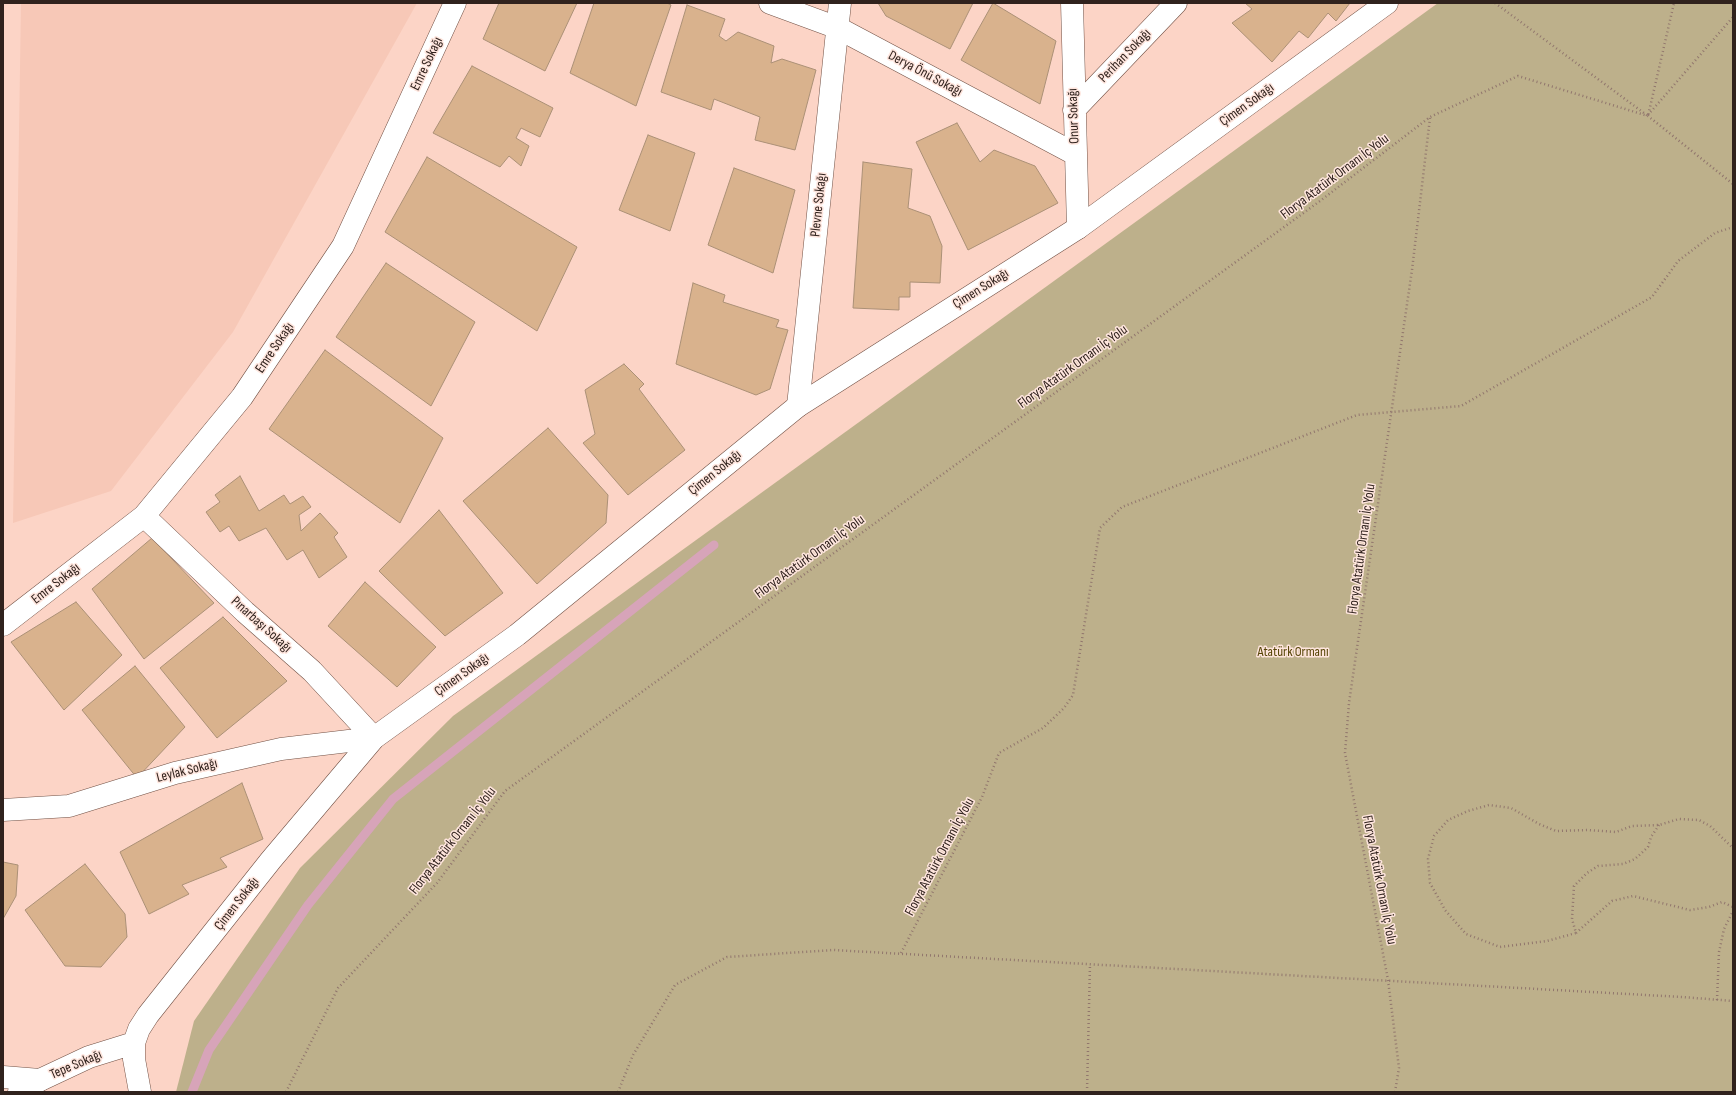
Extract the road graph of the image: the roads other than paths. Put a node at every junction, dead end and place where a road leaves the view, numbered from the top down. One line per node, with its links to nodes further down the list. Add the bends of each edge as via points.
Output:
1 (455, 3): 12 (street, Emre Sokağı, via 343,246 242,397)
2 (770, 3): 7 (street, Derya Önü Sokağı)
3 (840, 3): 7 (street, Plevne Sokağı)
4 (1072, 3): 8 (street, Onur Sokağı)
5 (1176, 3): 8 (street, Perihan Sokağı)
6 (1387, 3): 10 (street, Çimen Sokağı)
7 (838, 28): 9 (street, Derya Önü Sokağı); 11 (street, Plevne Sokağı)
8 (1074, 110): 9 (street, Onur Sokağı)
9 (1075, 154): 10 (street, Onur Sokağı)
10 (1078, 228): 11 (street, Çimen Sokağı)
11 (798, 406): 14 (street, Çimen Sokağı, via 517,635)
12 (144, 516): 13 (street, Emre Sokağı); 14 (street, Pınarbaşı Sokağı, via 245,612 312,671)
13 (3, 625)
14 (374, 738): 15 (street, Leylak Sokağı, via 281,748 174,773 69,806); 16 (street, Çimen Sokağı, via 271,860 148,1015)
15 (3, 810)
16 (134, 1042): 18 (street, Tepe Sokağı, via 89,1057); 20 (street, via 134,1059)
17 (3, 1077): 18 (street)
18 (40, 1080): 19 (street, Tepe Sokağı)
19 (20, 1092)
20 (140, 1092)

